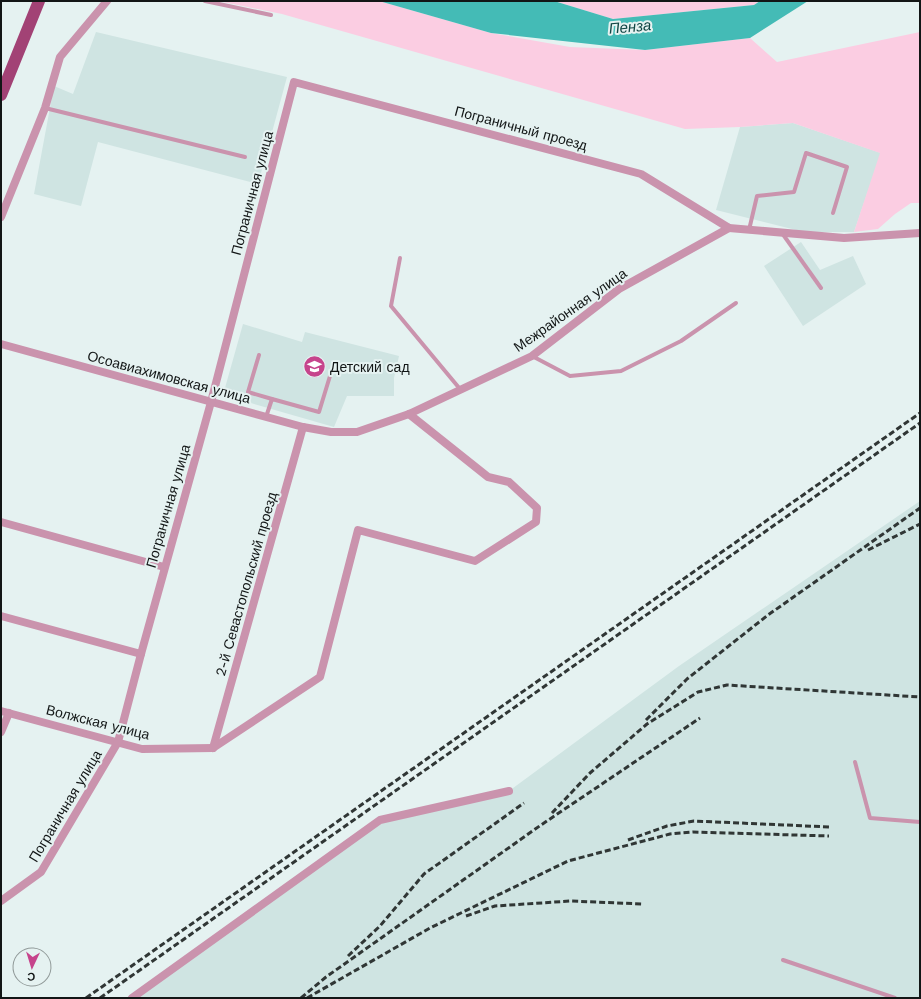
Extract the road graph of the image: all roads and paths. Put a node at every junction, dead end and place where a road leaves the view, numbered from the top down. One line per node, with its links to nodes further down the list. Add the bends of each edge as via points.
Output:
1 (39, 1): 6 (main road)
2 (106, 1): 7 (street, via 60,57)
3 (205, 1): 4 (lane)
4 (271, 15)
5 (294, 82): 11 (street, Пограничный проезд, via 641,174); 24 (street, Пограничная улица)
6 (1, 95)
7 (45, 108): 8 (lane); 10 (street)
8 (245, 157)
9 (833, 213): 12 (lane, via 847,167 806,152 794,192 757,196)
10 (1, 217)
11 (729, 228): 12 (street); 20 (street, Межрайонная улица, via 619,289)
12 (749, 230): 13 (street)
13 (782, 233): 14 (street, via 844,238); 16 (lane)
14 (920, 233)
15 (400, 258): 22 (lane, via 391,306)
16 (821, 288)
17 (736, 303): 20 (lane, via 681,341 621,371 570,376)
18 (1, 344): 24 (street, Осоавиахимовская улица)
19 (259, 355): 23 (lane, via 248,392)
20 (532, 356): 22 (street, Межрайонная улица)
21 (330, 376): 23 (lane, via 319,412)
22 (460, 389): 25 (street, Межрайонная улица)
23 (272, 399): 26 (lane)
24 (211, 402): 26 (street, Осоавиахимовская улица); 30 (street, Пограничная улица)
25 (409, 414): 28 (street, Межрайонная улица, via 357,432); 37 (street, via 488,477 509,482 536,508 536,522 475,561 358,530 320,677)
26 (266, 417): 27 (street, Осоавиахимовская улица)
27 (303, 427): 28 (street, Осоавиахимовская улица); 37 (street, 2-й Севастопольский проезд)
28 (332, 432)
29 (1, 522): 30 (street)
30 (164, 567): 32 (street, Пограничная улица)
31 (1, 616): 32 (street)
32 (141, 654): 36 (street, Пограничная улица)
33 (1, 711): 34 (street, Волжская улица)
34 (10, 713): 35 (street); 36 (street, Волжская улица)
35 (1, 732)
36 (118, 742): 37 (street, Волжская улица, via 142,749); 41 (street, Пограничная улица, via 41,872)
37 (213, 748)
38 (855, 762): 40 (lane, via 870,818)
39 (509, 791): 43 (street, via 380,820)
40 (920, 822)
41 (1, 901)
42 (783, 960): 44 (lane)
43 (132, 998)
44 (895, 998)

